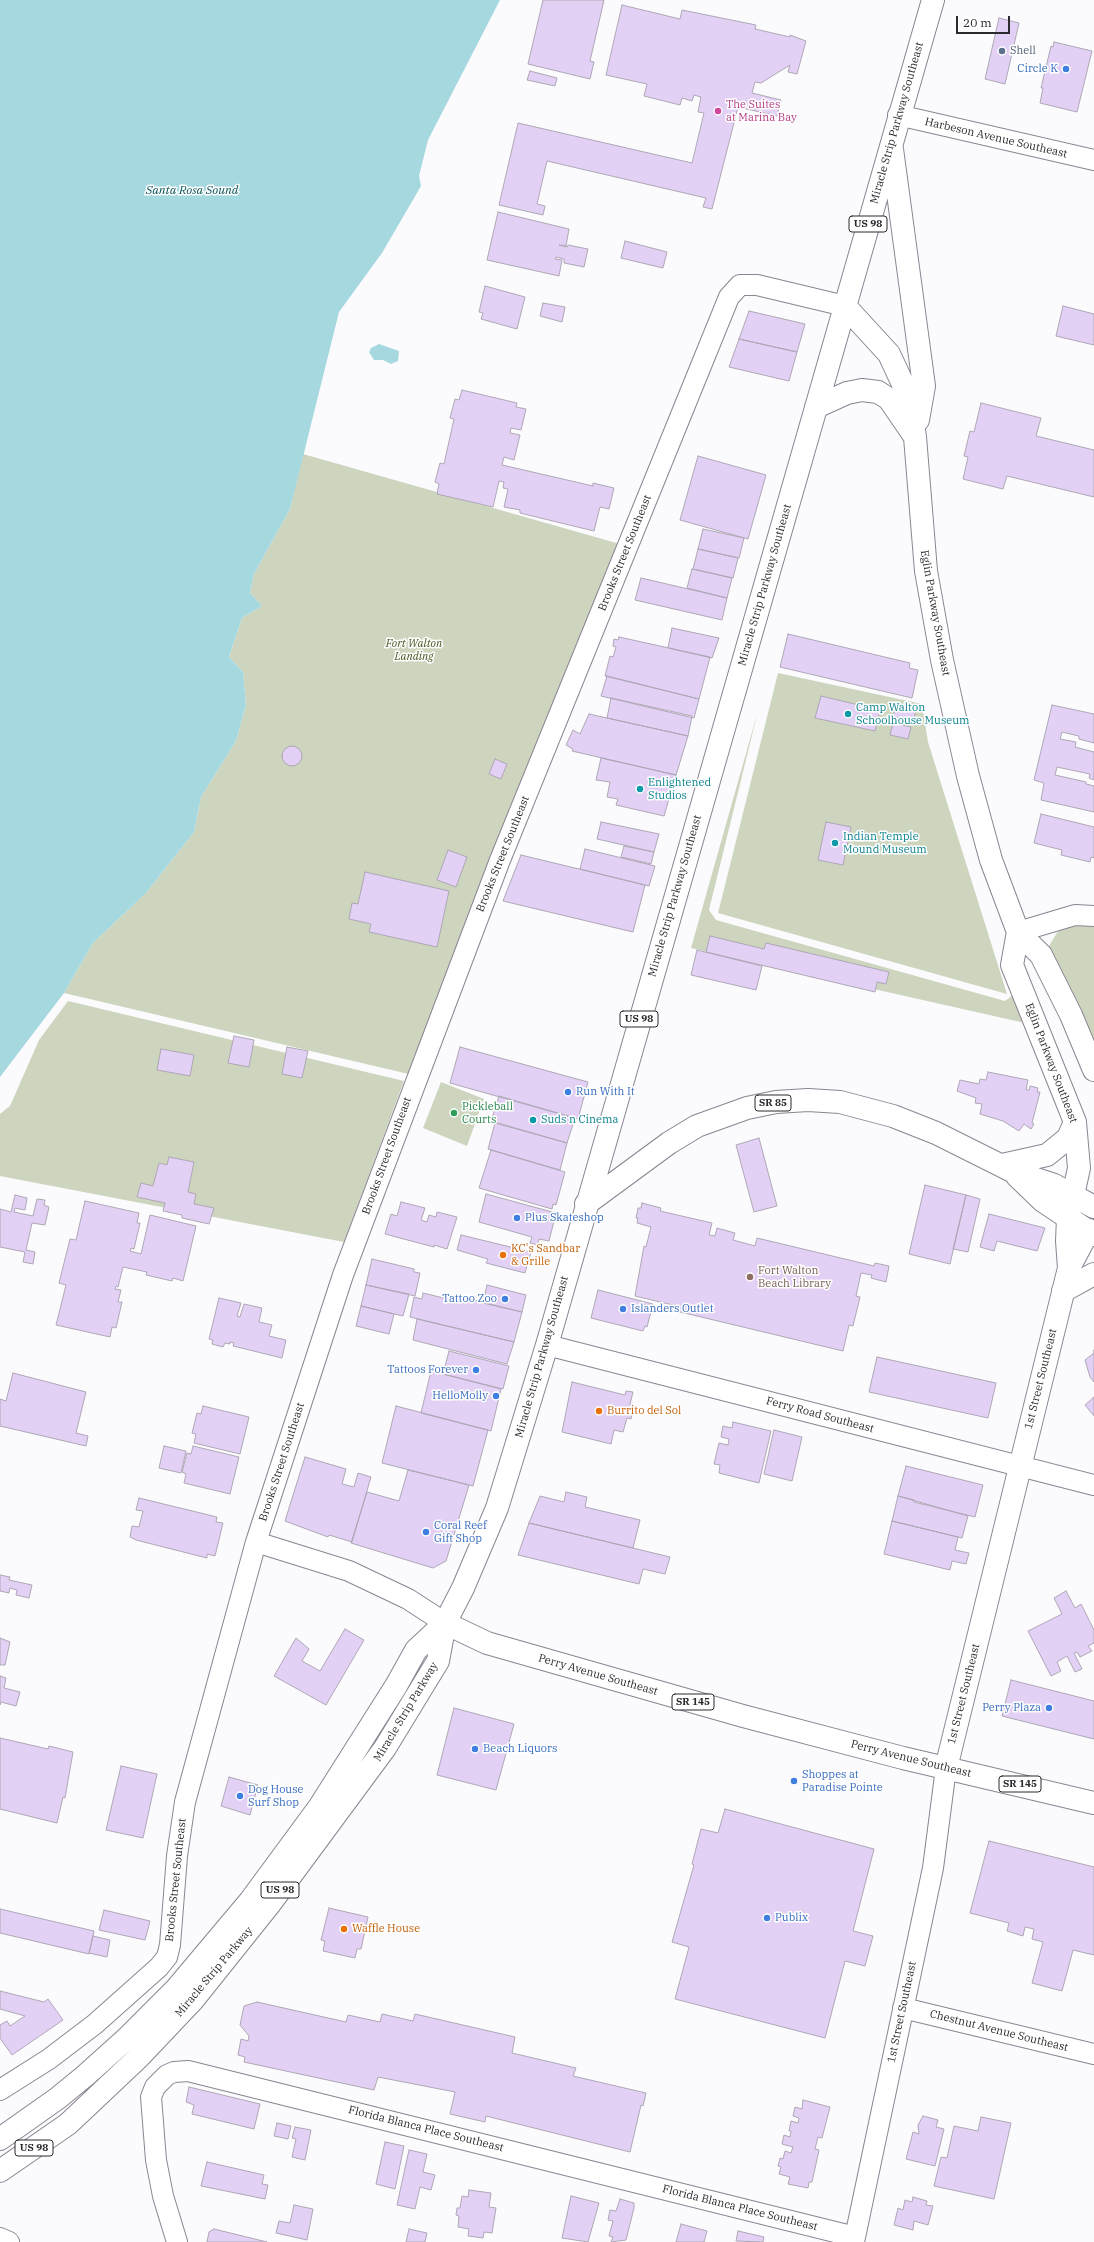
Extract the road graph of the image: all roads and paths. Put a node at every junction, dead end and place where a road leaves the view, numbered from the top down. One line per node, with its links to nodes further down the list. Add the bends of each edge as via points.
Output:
1 (933, 0): 2 (main road, Miracle Strip Parkway Southeast / US 98)
2 (898, 115): 3 (main road, Miracle Strip Parkway Southeast / US 98); 4 (street, Harbeson Avenue Southeast)
3 (891, 141): 5 (main road, Miracle Strip Parkway Southeast / US 98); 7 (main road, via 924,386)
4 (1094, 160)
5 (845, 306): 6 (main road, Miracle Strip Parkway Southeast / US 98); 7 (main road, Eglin Parkway Southeast, via 896,365 910,397); 25 (street, Brooks Street Southeast, via 757,285 740,285 729,297 500,860 385,1159 343,1275)
6 (816, 407): 7 (main road, via 848,393 862,390 878,392 889,399); 15 (main road, Miracle Strip Parkway Southeast / US 98)
7 (915, 437): 10 (main road, Eglin Parkway Southeast, via 926,571 942,660 968,776 991,860)
8 (1094, 909): 9 (street)
9 (1084, 915): 10 (street)
10 (1018, 932): 11 (main road, Eglin Parkway Southeast, via 1041,955); 12 (main road, Eglin Parkway Southeast, via 1012,965)
11 (1094, 1070)
12 (1075, 1122): 13 (main road, via 1068,1138 1047,1155); 14 (main road, Eglin Parkway Southeast, via 1079,1168)
13 (1007, 1168): 14 (main road, SR 85, via 1054,1185); 15 (main road, SR 85, via 936,1133 865,1107 808,1100 776,1102 747,1108 697,1126 669,1142); 17 (main road, SR 85, via 1043,1201)
14 (1074, 1196): 16 (main road, SR 85); 17 (main road, Eglin Parkway Southeast)
15 (586, 1204): 22 (main road, Miracle Strip Parkway Southeast / US 98)
16 (1094, 1207)
17 (1068, 1218): 18 (main road, SR 85); 19 (main road, Eglin Parkway Southeast)
18 (1092, 1225): 19 (main road)
19 (1069, 1268): 21 (main road, 1st Street Southeast)
20 (1094, 1274): 21 (main road)
21 (1063, 1291): 23 (main road, 1st Street Southeast)
22 (547, 1345): 23 (street, Ferry Road Southeast); 26 (main road, Miracle Strip Parkway Southeast / US 98, via 496,1508)
23 (1019, 1466): 24 (street, Ferry Road Southeast); 27 (main road, 1st Street Southeast)
24 (1094, 1485)
25 (256, 1542): 26 (street, Perry Avenue Southeast, via 349,1571 408,1599); 31 (street, Brooks Street Southeast, via 185,1802 167,1957 95,2024 49,2059)
26 (445, 1624): 27 (main road, Perry Avenue Southeast / SR 145, via 494,1646 743,1716); 32 (main road, Miracle Strip Parkway / US 98, via 416,1650 320,1806 245,1908 165,2000 126,2039 58,2098); 33 (main road, Miracle Strip Parkway / US 98, via 438,1661 385,1748 339,1812 193,2000 139,2057 68,2124)
27 (946, 1768): 28 (main road, Perry Avenue Southeast / SR 145); 29 (street, 1st Street Southeast, via 933,1868)
28 (1094, 1803)
29 (903, 2008): 30 (street, Chestnut Avenue Southeast); 35 (street, 1st Street Southeast)
30 (1094, 2054)
31 (0, 2090)
32 (0, 2139)
33 (0, 2171)
34 (0, 2238): 36 (street)
35 (854, 2239): 37 (street, Florida Blanca Place Southeast, via 188,2070 167,2075 155,2087 151,2097 156,2160 163,2196)
36 (9, 2242)
37 (177, 2242)

